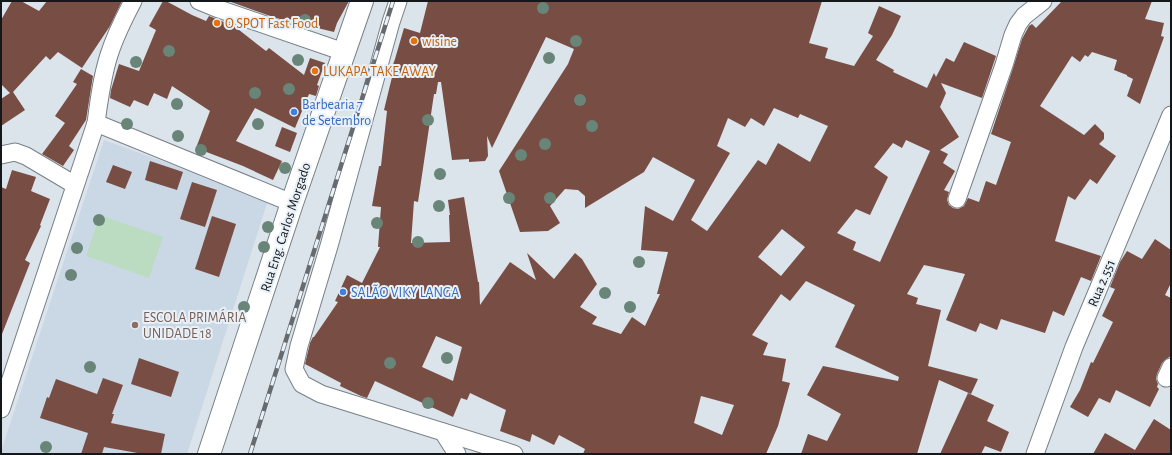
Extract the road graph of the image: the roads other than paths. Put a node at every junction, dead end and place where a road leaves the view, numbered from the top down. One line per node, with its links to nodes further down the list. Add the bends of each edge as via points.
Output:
1 (133, 1): 8 (street, via 109,55 100,90)
2 (198, 1): 6 (street)
3 (362, 1): 6 (street, Rua Eng. Carlos Morgado)
4 (398, 1): 14 (street, via 388,29 294,369 302,384 321,394)
5 (1043, 1): 11 (street, via 1024,16 1013,35)
6 (344, 52): 12 (street, Rua Eng. Carlos Morgado)
7 (1171, 115): 18 (street, Rua 2.551, via 1074,348)
8 (96, 122): 10 (street); 12 (street)
9 (1, 155): 10 (street, via 15,152 26,156)
10 (75, 185): 13 (street)
11 (957, 199)
12 (292, 203): 15 (street, Rua Eng. Carlos Morgado)
13 (2, 400)
14 (443, 432): 16 (street); 17 (street)
15 (209, 454)
16 (457, 454)
17 (514, 454)
18 (1035, 454)

